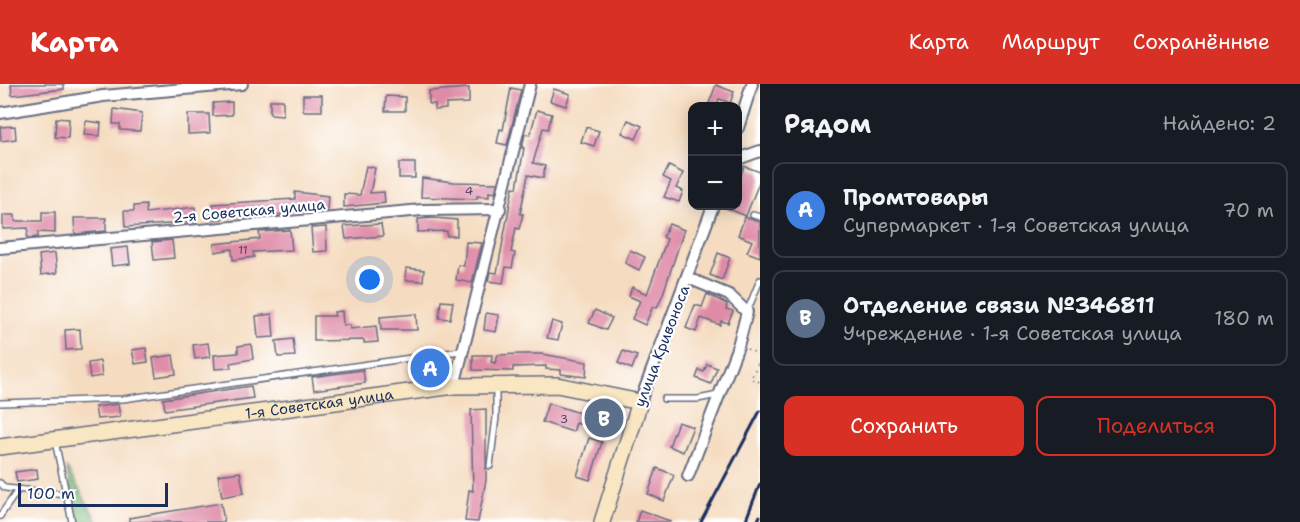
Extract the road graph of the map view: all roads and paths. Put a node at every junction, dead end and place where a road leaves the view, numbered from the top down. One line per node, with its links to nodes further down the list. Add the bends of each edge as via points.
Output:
1 (242, 84): 4 (street, via 103,96)
2 (530, 84): 8 (street)
3 (752, 84): 5 (street)
4 (0, 113)
5 (742, 115)
6 (760, 151): 7 (street)
7 (742, 158)
8 (500, 209): 12 (street, 2-я Советская улица, via 423,210); 17 (street)
9 (712, 210): 13 (street, улица Кривоноса)
10 (753, 215): 11 (lane)
11 (760, 217)
12 (0, 248)
13 (688, 278): 15 (street, via 729,295); 24 (street, улица Кривоноса)
14 (760, 280): 15 (lane)
15 (747, 312): 16 (street)
16 (738, 345): 18 (path); 22 (street)
17 (460, 351): 21 (street); 25 (lane, via 123,399)
18 (760, 356): 19 (path, via 751,379)
19 (760, 382)
20 (496, 384): 21 (street, 1-я Советская улица); 24 (street, 1-я Советская улица, via 557,385); 28 (lane)
21 (454, 386): 26 (street, 1-я Советская улица)
22 (720, 394): 23 (lane, via 698,399); 29 (street)
23 (664, 399)
24 (640, 402): 35 (street, улица Кривоноса)
25 (0, 403)
26 (55, 439): 27 (street, 1-я Советская улица); 32 (lane)
27 (0, 447)
28 (490, 466)
29 (688, 476)
30 (0, 483): 31 (lane)
31 (18, 490): 32 (lane); 33 (lane)
32 (66, 494): 34 (lane)
33 (0, 516)
34 (72, 522)
35 (602, 522)

